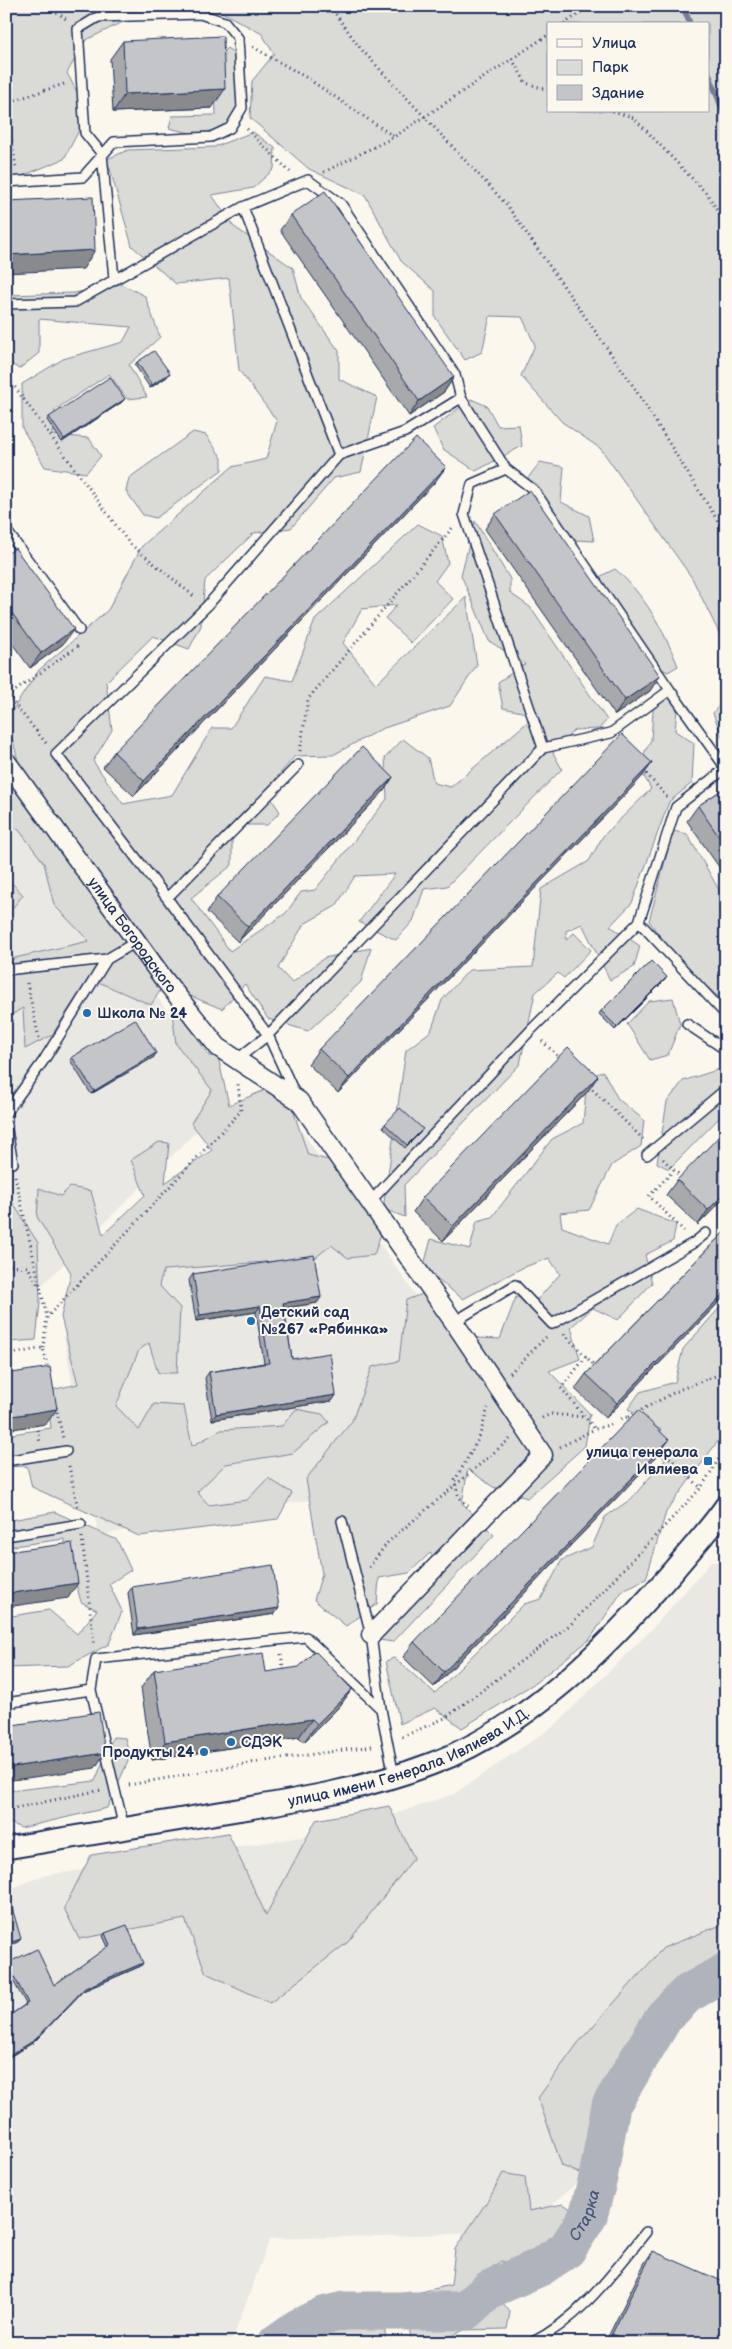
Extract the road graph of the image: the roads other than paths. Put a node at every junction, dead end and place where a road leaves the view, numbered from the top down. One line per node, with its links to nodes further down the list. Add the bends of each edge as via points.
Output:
1 (102, 154): 1 (lane, via 84,133 78,29 98,17 200,14 225,22 238,38 242,108 230,128 212,136 114,142); 2 (lane, via 83,177); 4 (lane)
2 (6, 182)
3 (243, 207): 4 (lane); 6 (lane, via 304,182 341,204 455,375); 7 (lane)
4 (114, 278): 5 (lane, via 75,302)
5 (6, 304)
6 (461, 398): 7 (lane, via 405,432); 8 (lane)
7 (340, 456): 16 (lane, via 207,606 56,754)
8 (506, 469): 11 (lane, via 534,490); 12 (lane, via 472,484 464,514)
9 (6, 530): 10 (lane)
10 (77, 634)
11 (670, 690): 12 (lane, via 611,733); 15 (lane)
12 (543, 748): 23 (lane)
13 (6, 761): 18 (street, улица Богородского)
14 (298, 765): 16 (lane)
15 (725, 767): 17 (lane, via 676,807)
16 (166, 898): 23 (lane)
17 (639, 922): 21 (lane); 32 (lane, via 531,1030)
18 (136, 942): 19 (lane); 25 (street, улица Богородского, via 218,1047)
19 (107, 959): 20 (lane); 28 (lane, via 44,1060)
20 (6, 970)
21 (726, 1015)
22 (687, 1024): 24 (lane)
23 (268, 1035): 25 (lane); 27 (lane)
24 (726, 1050)
25 (235, 1060): 27 (street, улица Богородского)
26 (726, 1089): 30 (lane)
27 (299, 1101): 32 (street, улица Богородского)
28 (6, 1113)
29 (6, 1125): 31 (lane)
30 (650, 1152)
31 (13, 1163)
32 (369, 1203): 34 (street, улица Богородского)
33 (706, 1233): 34 (lane, via 553,1323 516,1285)
34 (454, 1322): 41 (street, улица Богородского, via 493,1393 524,1426 543,1455)
35 (66, 1451): 36 (lane)
36 (6, 1461)
37 (726, 1506): 45 (street, улица имени Генерала Ивлиева И.Д., via 645,1603 594,1655 541,1700 469,1747)
38 (342, 1521): 41 (lane)
39 (81, 1524): 40 (lane)
40 (6, 1536)
41 (371, 1635): 44 (lane)
42 (91, 1690): 43 (lane); 44 (lane, via 96,1659 306,1637); 46 (lane)
43 (6, 1702)
44 (381, 1709): 45 (lane)
45 (394, 1777): 46 (street, улица имени Генерала Ивлиева И.Д., via 336,1793)
46 (124, 1828): 47 (street, улица имени Генерала Ивлиева И.Д.)
47 (6, 1848)
48 (646, 2232): 49 (lane, via 603,2286 578,2310)
49 (531, 2343)

